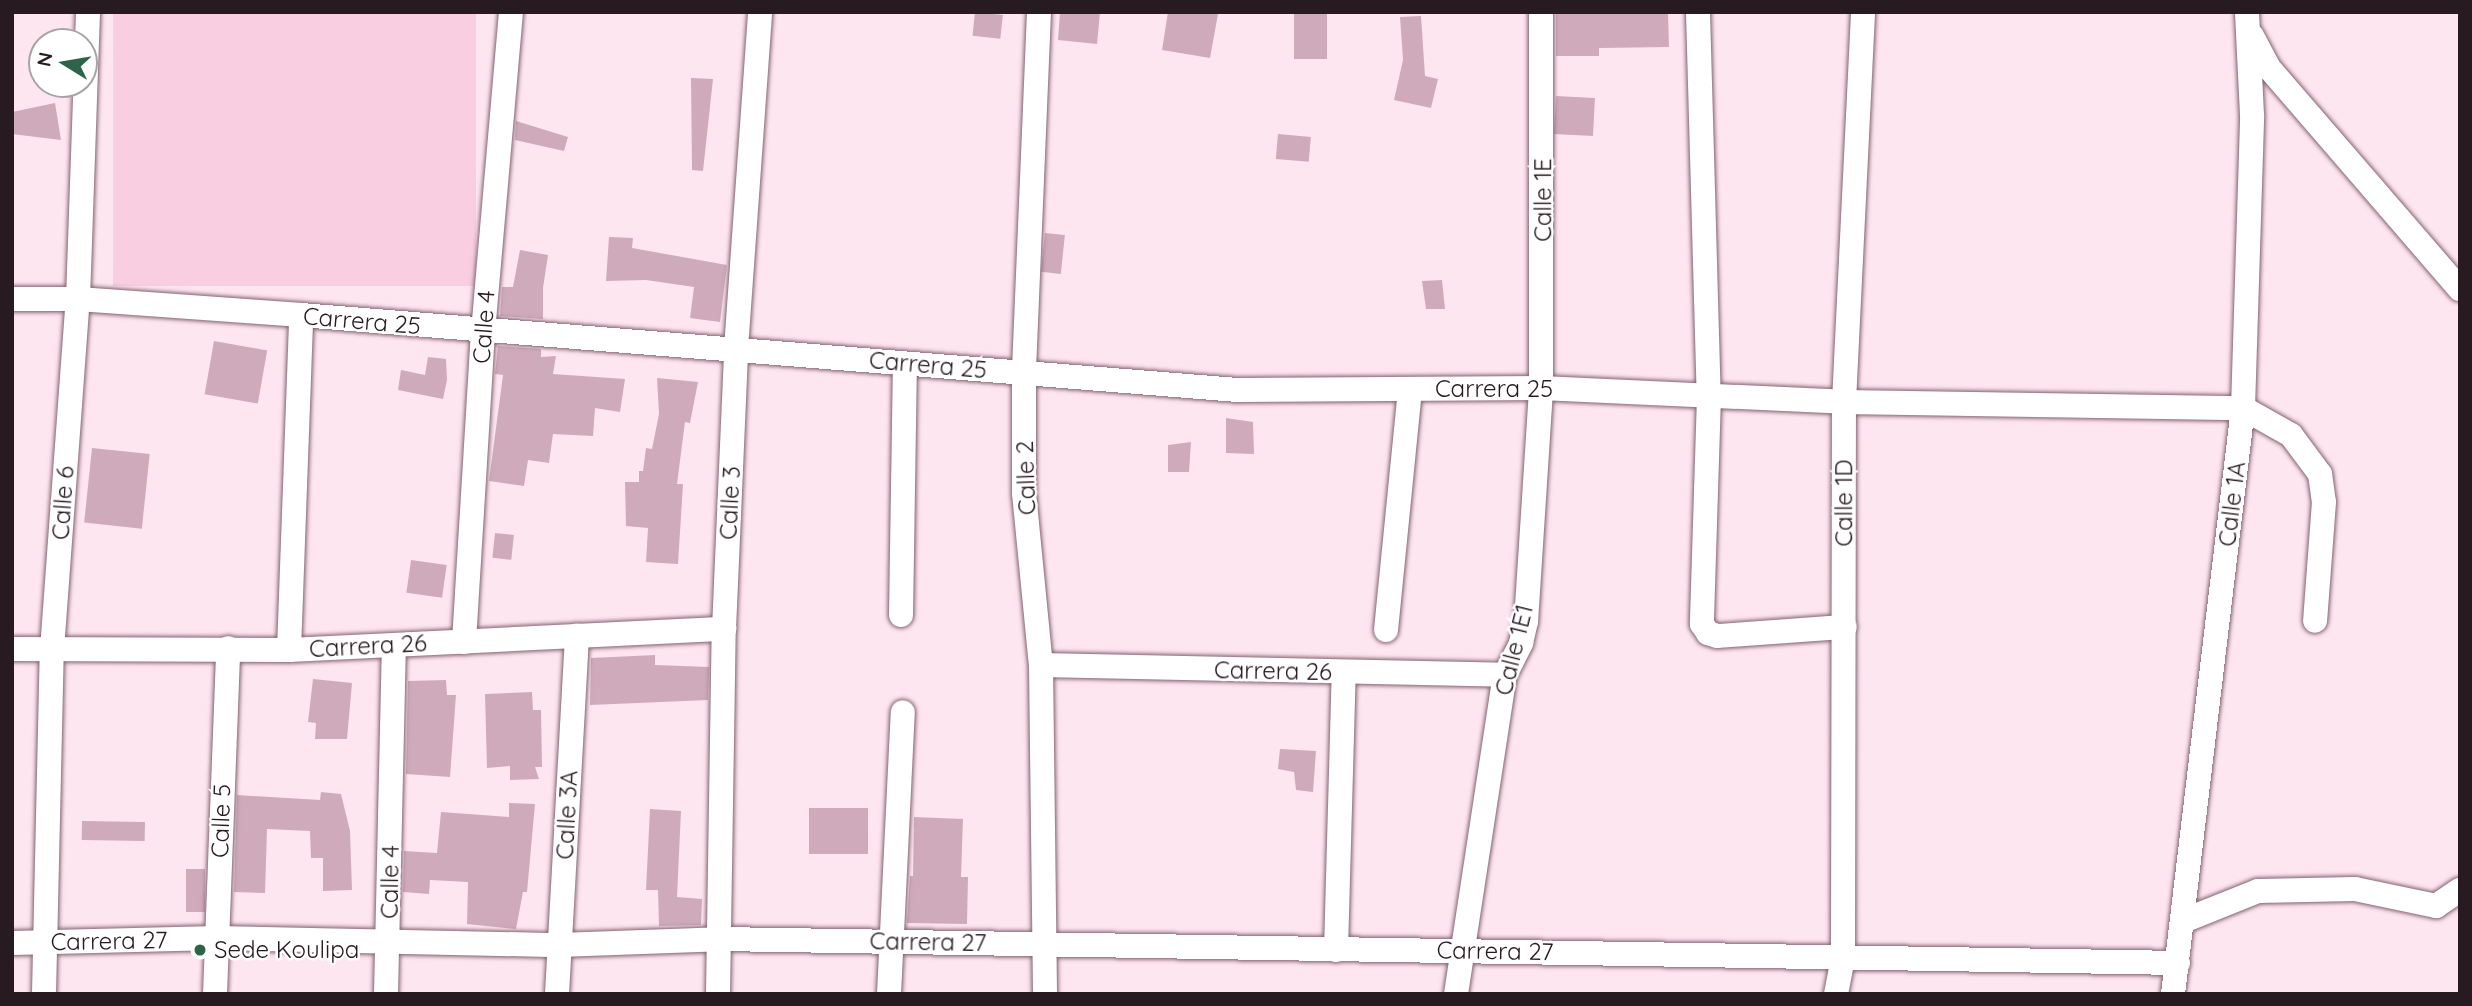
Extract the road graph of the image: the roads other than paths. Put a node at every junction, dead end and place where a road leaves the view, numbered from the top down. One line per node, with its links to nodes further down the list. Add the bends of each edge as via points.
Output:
1 (88, 12): 11 (street, Calle 6)
2 (511, 12): 13 (street, Calle 4)
3 (760, 12): 14 (street, Calle 3)
4 (1039, 12): 16 (street, Calle 2)
5 (1541, 12): 17 (street, Calle 1E)
6 (1698, 12): 19 (street)
7 (1863, 12): 20 (street, Calle 1D)
8 (2248, 20): 9 (street, via 2269,68); 21 (street, Calle 1A, via 2252,115)
9 (2460, 289)
10 (12, 299): 11 (street, Carrera 25)
11 (78, 299): 12 (street, Carrera 25); 32 (street, Calle 6)
12 (301, 315): 13 (street, Carrera 25); 33 (street)
13 (483, 332): 14 (street, Carrera 25); 28 (street, Calle 4)
14 (736, 349): 15 (street, Carrera 25); 25 (street, Calle 3)
15 (905, 364): 16 (street, Carrera 25); 22 (street)
16 (1024, 374): 18 (street, Carrera 25, via 1238,390); 34 (street, Calle 2, via 1024,494)
17 (1541, 388): 18 (street, Carrera 25); 19 (street, Carrera 25); 36 (street, Calle 1E1, via 1526,622)
18 (1410, 390): 26 (street)
19 (1709, 396): 20 (street, Carrera 25); 24 (street, via 1702,624 1718,636)
20 (1844, 402): 21 (street, Carrera 25); 24 (street, Calle 1D)
21 (2243, 408): 23 (street, via 2291,435 2320,474 2324,502); 39 (street, Calle 1A)
22 (901, 615)
23 (2315, 621)
24 (1844, 627): 50 (street, Calle 1D)
25 (724, 629): 27 (street, Carrera 26); 41 (street, Calle 3)
26 (1386, 630)
27 (577, 636): 28 (street, Carrera 26); 47 (street, Calle 3A)
28 (464, 642): 29 (street, Carrera 26)
29 (394, 645): 33 (street, Carrera 26); 42 (street, Calle 4)
30 (228, 648): 32 (street, Carrera 26); 33 (street, Carrera 26); 40 (street, Calle 5)
31 (12, 649): 32 (street, Carrera 26)
32 (52, 650): 45 (street, Calle 6)
33 (289, 650)
34 (1041, 665): 35 (street, Carrera 26); 46 (street, Calle 2)
35 (1344, 672): 36 (street, Carrera 26); 48 (street)
36 (1505, 675): 49 (street, Calle 1E1)
37 (903, 712): 43 (street)
38 (2460, 890): 39 (street, via 2436,906 2355,889 2258,891)
39 (2183, 922): 51 (street, Calle 1A)
40 (217, 939): 42 (street, Carrera 27); 45 (street, Carrera 27); 53 (street, Calle 5)
41 (719, 939): 43 (street, Carrera 27); 47 (street, Carrera 27); 56 (street, Calle 3)
42 (388, 941): 47 (street, Carrera 27); 54 (street, Calle 4)
43 (890, 942): 46 (street, Carrera 27); 57 (street)
44 (12, 943): 45 (street, Carrera 27)
45 (45, 943): 52 (street, Calle 6)
46 (1046, 943): 48 (street, Carrera 27); 58 (street)
47 (559, 945): 55 (street, Calle 3A)
48 (1336, 950): 49 (street, Carrera 27)
49 (1461, 950): 50 (street, Carrera 27); 59 (street, Calle 1E1)
50 (1843, 959): 51 (street, Carrera 27); 60 (street, Calle 1D)
51 (2178, 963): 61 (street, Calle 1A)
52 (44, 994)
53 (215, 994)
54 (386, 994)
55 (557, 994)
56 (718, 994)
57 (889, 994)
58 (1045, 994)
59 (1456, 994)
60 (1836, 994)
61 (2173, 994)

